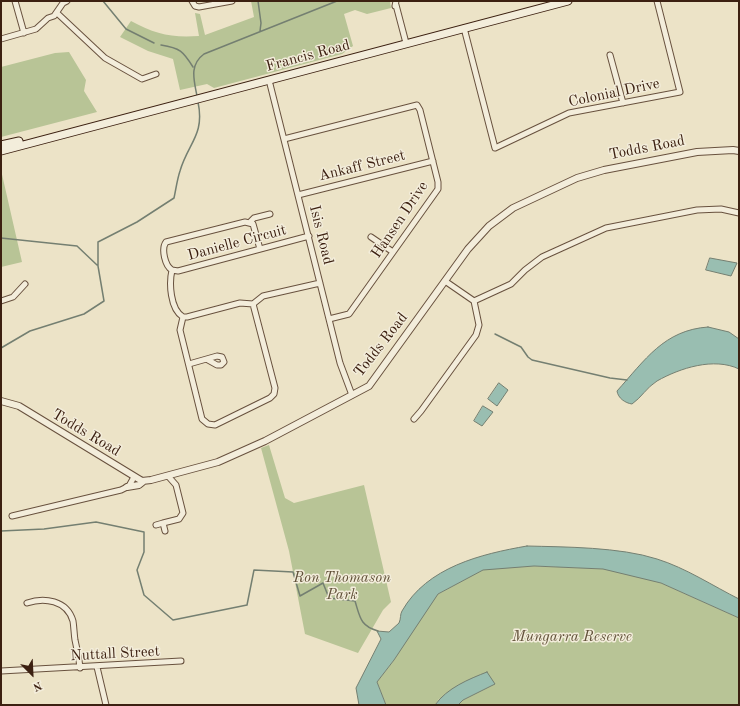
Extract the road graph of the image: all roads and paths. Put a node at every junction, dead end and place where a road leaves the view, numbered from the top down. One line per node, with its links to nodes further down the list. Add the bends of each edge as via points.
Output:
1 (15, 1): 11 (street)
2 (67, 1): 9 (street)
3 (232, 1): 7 (street, via 203,7)
4 (396, 1): 13 (street, via 395,6)
5 (568, 1): 8 (main road, Francis Road)
6 (657, 1): 17 (street, Colonial Drive, via 680,92)
7 (194, 3)
8 (551, 3): 10 (main road, Francis Road)
9 (57, 13): 11 (street, via 36,29); 15 (street, via 105,58 142,79)
10 (464, 28): 13 (main road, Francis Road); 17 (street, Colonial Drive, via 495,148 569,114)
11 (24, 33): 12 (street)
12 (1, 39)
13 (406, 43): 16 (main road, Francis Road)
14 (610, 55): 17 (street)
15 (156, 74)
16 (269, 80): 18 (main road, Francis Road); 19 (street, Isis Road)
17 (623, 103)
18 (55, 136): 20 (main road, Francis Road); 21 (main road, Francis Road)
19 (284, 139): 23 (street, Hansen Drive, via 417,105); 24 (street, Isis Road)
20 (1, 145)
21 (1, 151)
22 (739, 151): 33 (street, Todds Road, via 697,152 604,170 578,178 524,202 497,219 478,237)
23 (433, 161): 24 (street, Ankaff Street); 31 (street, Hansen Drive, via 438,188)
24 (298, 195): 28 (street, Isis Road)
25 (739, 213): 37 (street, via 721,209 697,210 606,228 542,258 511,284)
26 (270, 214): 27 (street, via 254,218)
27 (250, 222): 30 (street, via 254,227); 32 (street, via 166,242 163,250 168,267)
28 (309, 236): 30 (street, Danielle Circuit); 34 (street, Isis Road)
29 (371, 237): 31 (street)
30 (260, 249): 32 (street, Danielle Circuit, via 178,271)
31 (393, 252): 40 (street, Hansen Drive, via 349,314)
32 (172, 270): 39 (street, via 172,295 176,311)
33 (445, 281): 37 (street); 43 (street, Todds Road, via 373,382)
34 (320, 283): 38 (street, via 266,296); 40 (street, Isis Road)
35 (25, 284): 36 (street, via 12,297)
36 (1, 301)
37 (474, 301): 45 (street, via 478,325 476,335)
38 (253, 304): 39 (street, via 240,302); 42 (street, via 275,388 270,398 215,425 208,424 202,419)
39 (182, 317): 42 (street, via 180,330)
40 (329, 319): 43 (street, Isis Road, via 340,363)
41 (208, 360): 42 (street)
42 (189, 364)
43 (352, 395): 46 (street, Todds Road, via 224,460)
44 (1, 401): 47 (street, Todds Road, via 19,406)
45 (414, 419)
46 (179, 473): 48 (street, Todds Road); 50 (street)
47 (134, 476): 49 (street, Todds Road); 51 (street)
48 (168, 476): 49 (street, Todds Road); 50 (street)
49 (144, 481): 51 (street)
50 (176, 485): 53 (street, via 182,515 178,519)
51 (127, 487): 52 (street)
52 (12, 516)
53 (163, 523): 54 (street); 55 (street)
54 (156, 525)
55 (165, 532)
56 (27, 604): 59 (street, via 35,600 48,600 62,605 67,610 73,621)
57 (182, 661): 58 (street, Nuttall Street)
58 (97, 667): 59 (street, Nuttall Street); 61 (street)
59 (80, 668): 60 (street, Nuttall Street)
60 (1, 671)
61 (106, 705)

